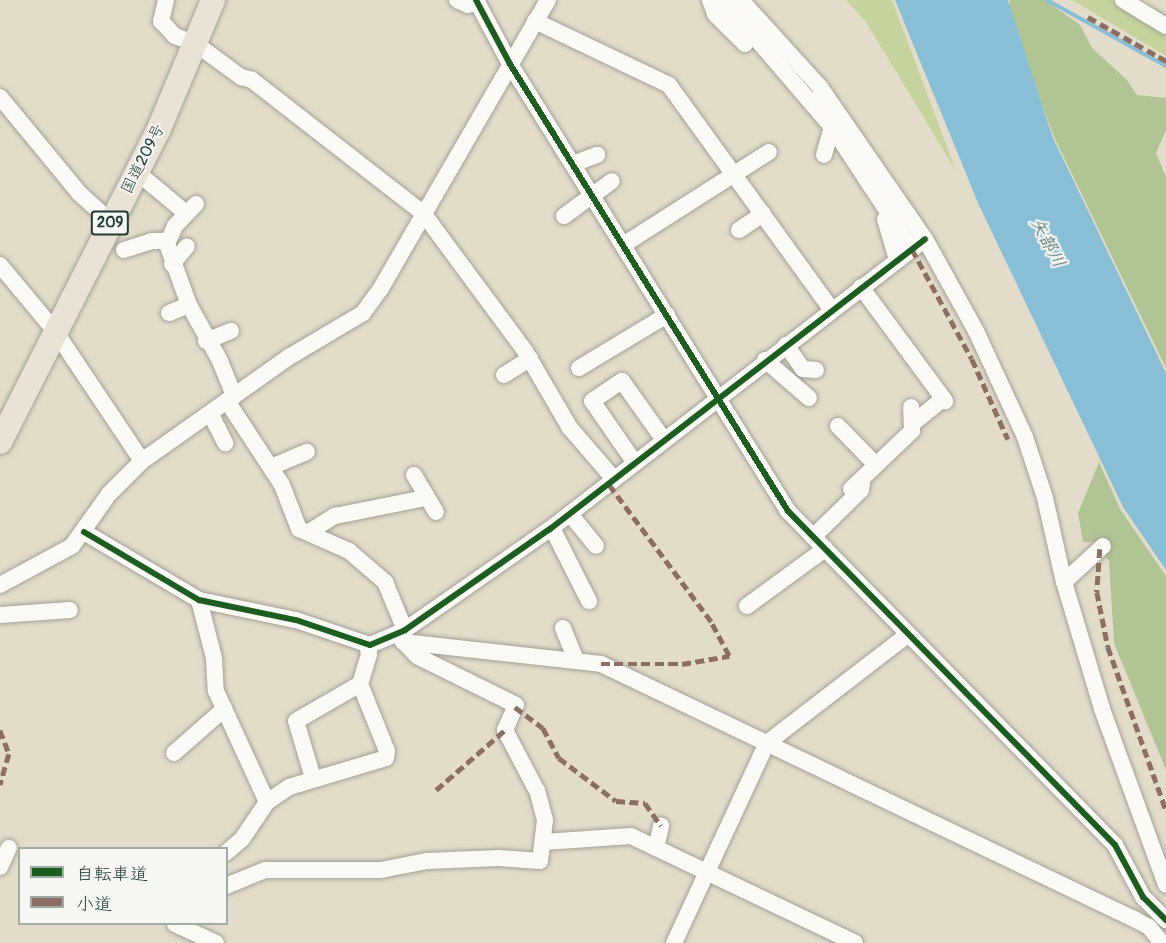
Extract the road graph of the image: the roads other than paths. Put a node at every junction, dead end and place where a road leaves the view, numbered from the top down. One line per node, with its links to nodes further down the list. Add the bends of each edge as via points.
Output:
1 (166, 0): 12 (street, via 161,21 175,36)
2 (213, 0): 12 (highway, 国道209号 / 209)
3 (457, 0): 8 (street, via 468,5)
4 (548, 0): 10 (street)
5 (710, 0): 9 (street, via 715,14 745,44)
6 (723, 0): 9 (street)
7 (1123, 0): 11 (street)
8 (476, 1): 13 (street)
9 (739, 7): 14 (street); 16 (street)
10 (535, 21): 13 (street); 22 (street, via 669,85)
11 (1166, 26)
12 (196, 44): 27 (street, via 252,80); 32 (highway, 国道209号 / 209)
13 (510, 64): 20 (street); 27 (street)
14 (814, 80): 16 (street, via 814,92); 21 (street)
15 (0, 97): 32 (street)
16 (832, 127): 19 (street); 19 (street, via 825,153)
17 (769, 152): 22 (street)
18 (597, 155): 20 (street)
19 (850, 155): 26 (street)
20 (573, 164): 25 (street)
21 (874, 165): 26 (street); 33 (street)
22 (734, 173): 28 (street); 34 (street)
23 (145, 178): 31 (street, via 191,209)
24 (612, 181): 25 (street)
25 (593, 196): 29 (street); 34 (street)
26 (881, 202): 33 (street); 36 (street)
27 (423, 213): 48 (street); 53 (street, via 363,313)
28 (763, 214): 30 (street); 40 (street)
29 (564, 216)
30 (739, 230)
31 (167, 241): 32 (street); 37 (street)
32 (120, 242): 44 (highway, 国道209号 / 209)
33 (918, 244): 36 (street); 81 (street, via 976,331 1024,437 1045,498)
34 (623, 245): 43 (street)
35 (187, 246): 37 (street)
36 (897, 260): 39 (street)
37 (172, 264): 41 (street)
38 (0, 265): 44 (street)
39 (861, 287): 40 (street); 58 (street, via 944,400)
40 (832, 310): 47 (street)
41 (197, 311): 42 (street); 46 (street)
42 (170, 314)
43 (667, 315): 50 (street); 54 (street)
44 (55, 331): 61 (highway, 国道209号 / 209); 64 (street)
45 (231, 331): 46 (street)
46 (206, 341): 53 (street, via 220,361)
47 (786, 345): 49 (street); 51 (street, via 803,369)
48 (530, 359): 52 (street); 69 (street, via 570,428)
49 (765, 360): 54 (street); 55 (street)
50 (579, 368)
51 (816, 370)
52 (504, 375)
53 (230, 398): 57 (street); 67 (street)
54 (719, 398): 60 (street); 77 (street, via 788,511)
55 (809, 398)
56 (911, 407): 58 (street)
57 (210, 413): 62 (street); 64 (street)
58 (912, 424): 66 (street, via 912,430)
59 (838, 426): 66 (street)
60 (664, 440): 65 (street); 65 (street, via 621,381 592,401)
61 (0, 442)
62 (225, 443)
63 (307, 452): 67 (street)
64 (142, 461): 75 (street, via 109,494)
65 (635, 463): 69 (street)
66 (876, 465): 77 (street, via 855,485 861,490)
67 (271, 467): 76 (street, via 299,530)
68 (414, 475): 71 (street)
69 (614, 479): 73 (street)
70 (438, 486): 71 (street)
71 (424, 496): 72 (street); 76 (street, via 335,516)
72 (436, 512)
73 (570, 513): 74 (street); 78 (street)
74 (552, 528): 84 (street); 89 (street)
75 (84, 532): 82 (street, via 72,546); 83 (street)
76 (309, 532): 89 (street, via 348,550 385,582)
77 (813, 537): 80 (street)
78 (596, 546)
79 (1103, 546): 81 (street)
80 (825, 549): 85 (street); 90 (street)
81 (1064, 582): 107 (street, via 1102,709)
82 (0, 585)
83 (199, 600): 91 (street, via 296,620); 94 (street, via 214,658 216,692)
84 (589, 601)
85 (747, 606)
86 (70, 610): 87 (street)
87 (0, 615)
88 (563, 628): 92 (street)
89 (401, 635): 91 (street); 92 (street); 100 (street, via 417,656 516,705 505,730 537,791 545,820)
90 (907, 635): 95 (street); 108 (street, via 1115,845 1143,897)
91 (367, 644): 93 (street, via 369,654)
92 (576, 661): 95 (street, via 601,664)
93 (360, 684): 97 (street, via 296,721); 97 (street, via 387,751 386,758)
94 (224, 709): 96 (street); 98 (street)
95 (767, 744): 105 (street); 113 (street, via 1134,919 1149,927)
96 (174, 753)
97 (314, 778): 98 (street, via 289,787)
98 (267, 802): 103 (street)
99 (661, 826): 102 (street)
100 (544, 842): 102 (street, via 632,836); 106 (street, via 540,861 499,858 427,861 381,870 265,870)
101 (10, 848): 104 (street)
102 (656, 848): 105 (street)
103 (228, 852)
104 (0, 867)
105 (708, 873): 111 (street); 112 (street)
106 (228, 885)
107 (1166, 885)
108 (1166, 920)
109 (178, 925): 110 (street)
110 (209, 934)
111 (674, 943)
112 (855, 943)
113 (1162, 943)

